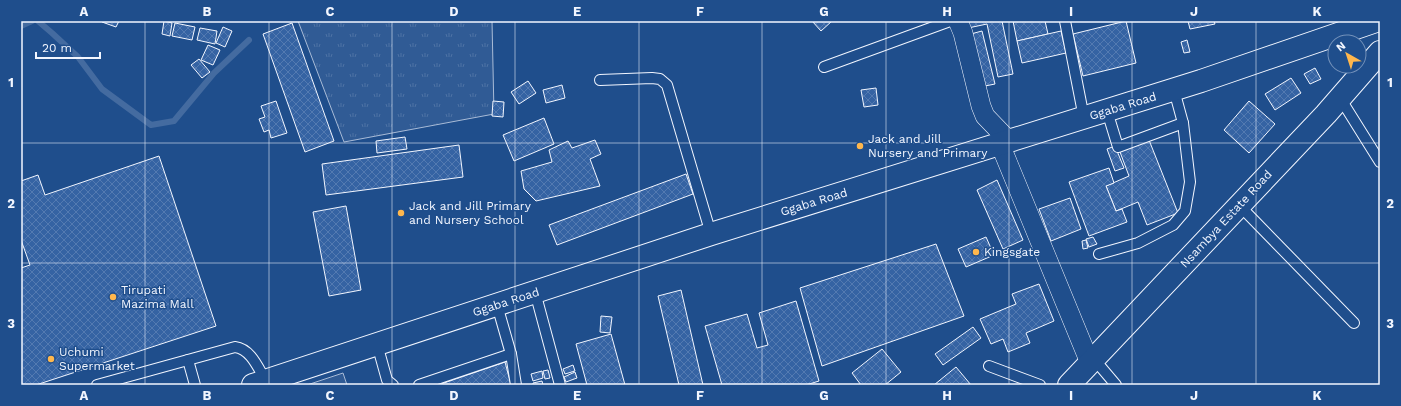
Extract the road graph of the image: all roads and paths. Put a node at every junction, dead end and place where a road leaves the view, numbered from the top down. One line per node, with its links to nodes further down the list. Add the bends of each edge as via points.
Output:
1 (950, 21): 6 (lane)
2 (958, 21): 13 (street, via 981,106 985,116)
3 (1065, 21): 11 (lane)
4 (1376, 21): 8 (main road, Ggaba Road)
5 (1380, 52): 9 (main road, Nsambya Estate Road)
6 (824, 67)
7 (600, 80): 16 (lane, via 652,78 660,79 667,85)
8 (1174, 90): 10 (main road, Ggaba Road); 12 (lane)
9 (1340, 98): 14 (lane); 15 (main road, Nsambya Estate Road)
10 (1107, 111): 11 (main road, Ggaba Road); 12 (lane, via 1118,147)
11 (1084, 118): 13 (main road, Ggaba Road)
12 (1184, 123): 17 (lane, via 1190,182 1185,210 1173,225 1138,243)
13 (1005, 143): 16 (main road, Ggaba Road); 24 (street)
14 (1380, 162)
15 (1239, 205): 20 (lane); 24 (main road, Nsambya Estate Road)
16 (711, 234): 18 (main road, Ggaba Road)
17 (1099, 254)
18 (535, 292): 19 (main road, Ggaba Road); 32 (lane)
19 (497, 305): 21 (main road, Ggaba Road); 22 (lane)
20 (1354, 323)
21 (377, 344): 26 (main road, Ggaba Road); 29 (lane, via 387,380)
22 (511, 354): 30 (lane); 31 (lane)
23 (188, 360): 26 (lane, via 235,347 240,348 252,358); 27 (lane); 28 (lane)
24 (1092, 361): 34 (main road, Nsambya Estate Road); 35 (lane)
25 (989, 366): 33 (lane)
26 (259, 383)
27 (97, 385)
28 (196, 385)
29 (393, 385)
30 (419, 385)
31 (516, 385)
32 (560, 385)
33 (1040, 385)
34 (1069, 385)
35 (1116, 385)

